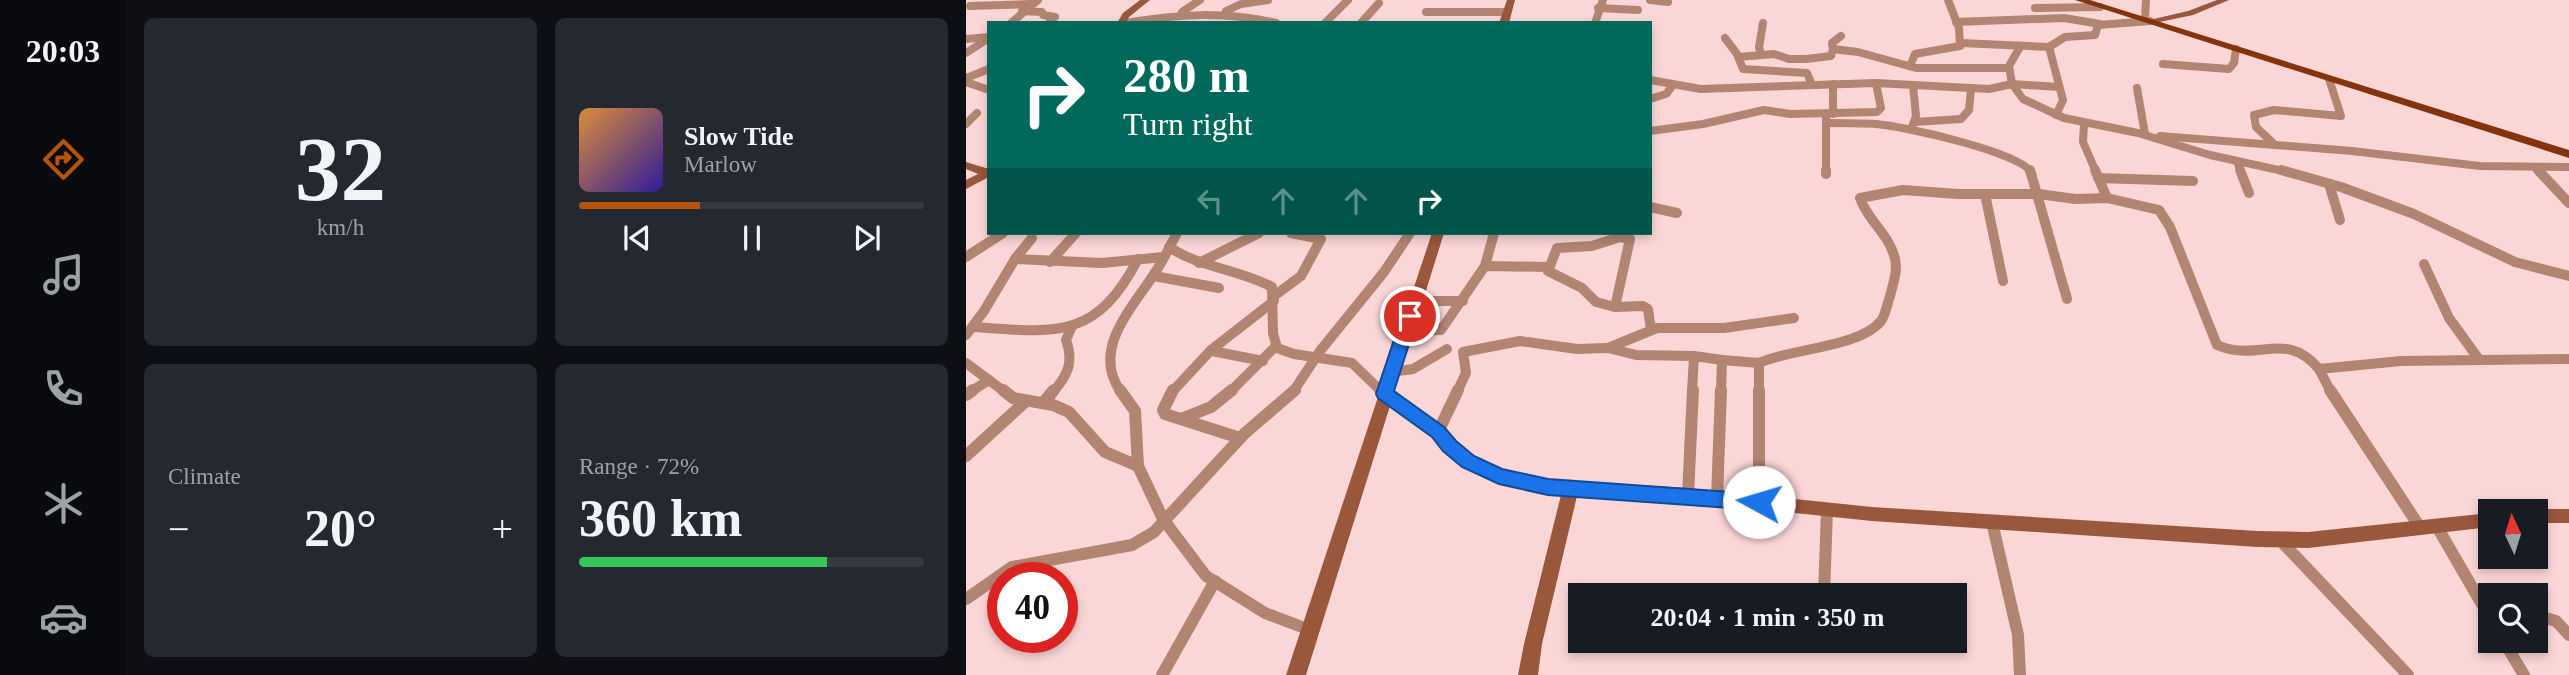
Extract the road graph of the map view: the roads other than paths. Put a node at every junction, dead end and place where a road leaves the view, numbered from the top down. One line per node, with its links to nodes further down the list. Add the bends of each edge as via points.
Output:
1 (980, 0): 20 (street)
2 (1146, 0): 18 (street)
3 (1190, 0): 4 (street)
4 (1200, 0): 26 (street)
5 (1268, 0): 27 (street)
6 (1348, 0): 37 (street)
7 (1511, 0): 29 (street)
8 (1603, 0): 23 (street)
9 (1650, 0): 16 (street)
10 (1948, 0): 41 (street)
11 (2080, 0): 21 (main road)
12 (2090, 0): 30 (main road)
13 (2146, 0): 31 (street)
14 (2225, 0): 17 (street)
15 (1034, 2): 20 (street); 25 (street)
16 (1668, 2)
17 (2210, 2): 31 (street, via 2190,13)
18 (1133, 4): 34 (street)
19 (1379, 4): 38 (street)
20 (968, 7)
21 (2100, 7): 22 (street); 30 (main road)
22 (2035, 8)
23 (1598, 9): 24 (street); 40 (street)
24 (1638, 10)
25 (1022, 11): 32 (street); 33 (street, via 1055,17)
26 (1182, 12): 27 (street); 35 (street)
27 (1223, 12): 36 (street)
28 (1426, 12): 29 (street)
29 (1507, 12): 39 (street)
30 (2127, 14): 31 (main road)
31 (2148, 20): 43 (street); 53 (main road)
32 (1013, 21)
33 (1051, 21)
34 (1124, 21)
35 (1134, 21)
36 (1266, 21)
37 (1327, 21)
38 (1364, 21)
39 (1505, 21)
40 (1595, 21)
41 (1956, 22): 43 (street, via 2064,18); 49 (street)
42 (1763, 23): 55 (street)
43 (2100, 24): 51 (street, via 2092,36 2065,37)
44 (1840, 36): 52 (street)
45 (987, 37): 46 (street)
46 (966, 38)
47 (987, 38): 54 (street)
48 (1725, 38): 56 (street)
49 (1960, 43): 50 (street); 58 (street, via 1955,50 1915,54)
50 (2020, 47): 51 (street); 59 (street)
51 (2049, 47): 71 (street)
52 (1833, 48): 55 (street, via 1831,56 1814,59); 58 (street)
53 (2236, 49): 57 (street, via 2229,69); 61 (main road)
54 (966, 53)
55 (1761, 55): 56 (street)
56 (1738, 57): 68 (street, via 1743,69 1807,73)
57 (2163, 64)
58 (1913, 67): 59 (street); 69 (street)
59 (2009, 68): 66 (street)
60 (987, 70): 62 (street)
61 (2329, 79): 88 (street, via 2341,116 2285,111 2255,115 2256,127); 89 (main road)
62 (966, 80): 73 (street)
63 (1652, 80): 67 (street)
64 (1876, 83): 65 (street); 69 (street); 79 (street, via 1881,108 1877,112)
65 (1833, 84): 68 (street); 79 (street)
66 (2012, 84): 71 (street); 74 (street); 78 (street, via 2023,99)
67 (1674, 85): 70 (street, via 1701,89); 75 (street, via 1666,94)
68 (1812, 85): 70 (street)
69 (1916, 85): 74 (street); 83 (street)
70 (1774, 86): 76 (street)
71 (2059, 87): 78 (street, via 2063,103)
72 (2137, 88): 85 (street)
73 (987, 89)
74 (1971, 89): 80 (street, via 1964,117)
75 (1652, 98)
76 (1770, 110): 79 (street); 84 (street)
77 (977, 113): 81 (street)
78 (2056, 115): 82 (street)
79 (1829, 117): 83 (street); 94 (street)
80 (1932, 123): 83 (street); 86 (street)
81 (966, 124)
82 (2084, 124): 85 (street); 96 (street, via 2083,142)
83 (1913, 126): 86 (street)
84 (1652, 131)
85 (2141, 134): 87 (street); 90 (street)
86 (1930, 135): 102 (street, via 2021,162 2029,168)
87 (2239, 142): 88 (street); 90 (street)
88 (2275, 145): 93 (street)
89 (2569, 154)
90 (2240, 162): 98 (street); 100 (street)
91 (966, 165): 95 (street)
92 (2569, 167): 93 (street)
93 (2538, 169): 104 (street)
94 (1826, 174)
95 (986, 176): 99 (street)
96 (2098, 178): 97 (street); 103 (street)
97 (2193, 181)
98 (2329, 184): 107 (street); 127 (street, via 2414,214 2515,262)
99 (966, 185)
100 (2249, 193)
101 (1986, 194): 102 (street); 128 (street); 154 (street, via 1903,190 1860,198 1895,258 1895,278 1881,320 1862,334)
102 (2039, 194): 103 (street); 131 (street)
103 (2107, 198): 155 (street, via 2152,207 2163,214 2217,345 2239,353 2266,349 2300,352)
104 (2569, 203)
105 (1652, 207): 106 (street)
106 (1676, 213)
107 (2340, 220)
108 (1000, 235): 118 (street)
109 (1032, 235): 119 (street)
110 (1074, 235): 121 (street)
111 (1176, 235): 117 (street)
112 (1255, 235): 122 (street)
113 (1301, 235): 130 (street, via 1321,239 1301,276)
114 (1409, 235): 148 (street)
115 (1437, 235): 132 (street)
116 (1493, 235): 124 (street)
117 (1166, 252): 120 (street); 122 (street); 126 (street)
118 (966, 257)
119 (1015, 259): 121 (street); 137 (street)
120 (1138, 259): 121 (street); 136 (street, via 1103,311)
121 (1050, 262)
122 (1199, 263): 130 (street, via 1266,283 1272,287)
123 (2424, 264): 149 (street, via 2449,318)
124 (1485, 266): 125 (street); 133 (street)
125 (1548, 267): 134 (street, via 1596,302); 134 (street, via 1561,246 1594,246 1618,235 1630,239)
126 (1154, 276): 129 (street); 166 (street, via 1121,323 1110,349 1112,379 1135,411)
127 (2569, 276)
128 (2003, 281)
129 (1219, 288)
130 (1274, 299): 142 (street); 145 (street)
131 (2067, 299)
132 (1415, 301): 133 (street); 140 (street)
133 (1463, 301): 138 (street)
134 (1615, 307): 139 (street, via 1648,309)
135 (1794, 318): 139 (street, via 1701,330)
136 (1072, 326): 137 (street, via 1041,331); 161 (street, via 1066,340 1071,350 1070,370)
137 (974, 327): 141 (street)
138 (1441, 330): 140 (street); 144 (street)
139 (1651, 330): 143 (street)
140 (1405, 331): 156 (street)
141 (966, 335)
142 (1276, 346): 148 (street, via 1286,353); 152 (street)
143 (1608, 348): 146 (street, via 1520,341); 147 (street, via 1636,355)
144 (1447, 349): 146 (street); 156 (street, via 1413,369)
145 (1212, 351): 152 (street); 162 (street, via 1179,382 1165,405 1165,414)
146 (1463, 352): 163 (street, via 1466,373)
147 (1694, 356): 151 (street); 168 (street)
148 (1316, 357): 158 (street, via 1352,363); 164 (street, via 1297,389)
149 (2478, 358): 150 (street); 155 (street)
150 (2569, 359)
151 (1722, 360): 154 (street); 169 (street)
152 (1263, 361): 162 (street, via 1213,406)
153 (966, 363): 157 (street)
154 (1759, 363): 170 (street)
155 (2319, 369): 177 (street)
156 (1391, 372): 158 (street)
157 (989, 380): 159 (street); 160 (street, via 1013,398)
158 (1384, 394): 163 (street); 184 (street)
159 (966, 395)
160 (1026, 401): 161 (street); 165 (street)
161 (1042, 403): 166 (street, via 1069,412 1105,453)
162 (1181, 419): 164 (street)
163 (1438, 432): 167 (street, via 1459,455 1499,476)
164 (1240, 438): 174 (street)
165 (966, 456)
166 (1138, 466): 174 (street)
167 (1570, 490): 168 (street); 189 (street)
168 (1688, 495): 169 (street)
169 (1717, 498): 170 (street)
170 (1759, 502): 171 (street)
171 (1826, 510): 176 (street); 180 (street)
172 (2548, 516): 173 (street)
173 (2569, 516)
174 (1163, 519): 179 (street, via 1198,567); 182 (street, via 1154,532 1132,545 1012,567)
175 (2478, 521): 177 (street)
176 (1992, 522): 178 (street); 190 (street, via 2018,635)
177 (2427, 526): 178 (street); 181 (street)
178 (2280, 540): 191 (street)
179 (1215, 581): 184 (street, via 1265,613); 187 (street)
180 (1824, 583)
181 (2478, 598)
182 (966, 599)
183 (2548, 619): 185 (street)
184 (1310, 630): 188 (street)
185 (2569, 635)
186 (2511, 653): 192 (street)
187 (1162, 675)
188 (1293, 675)
189 (1528, 675)
190 (2020, 675)
191 (2408, 675)
192 (2524, 675)

